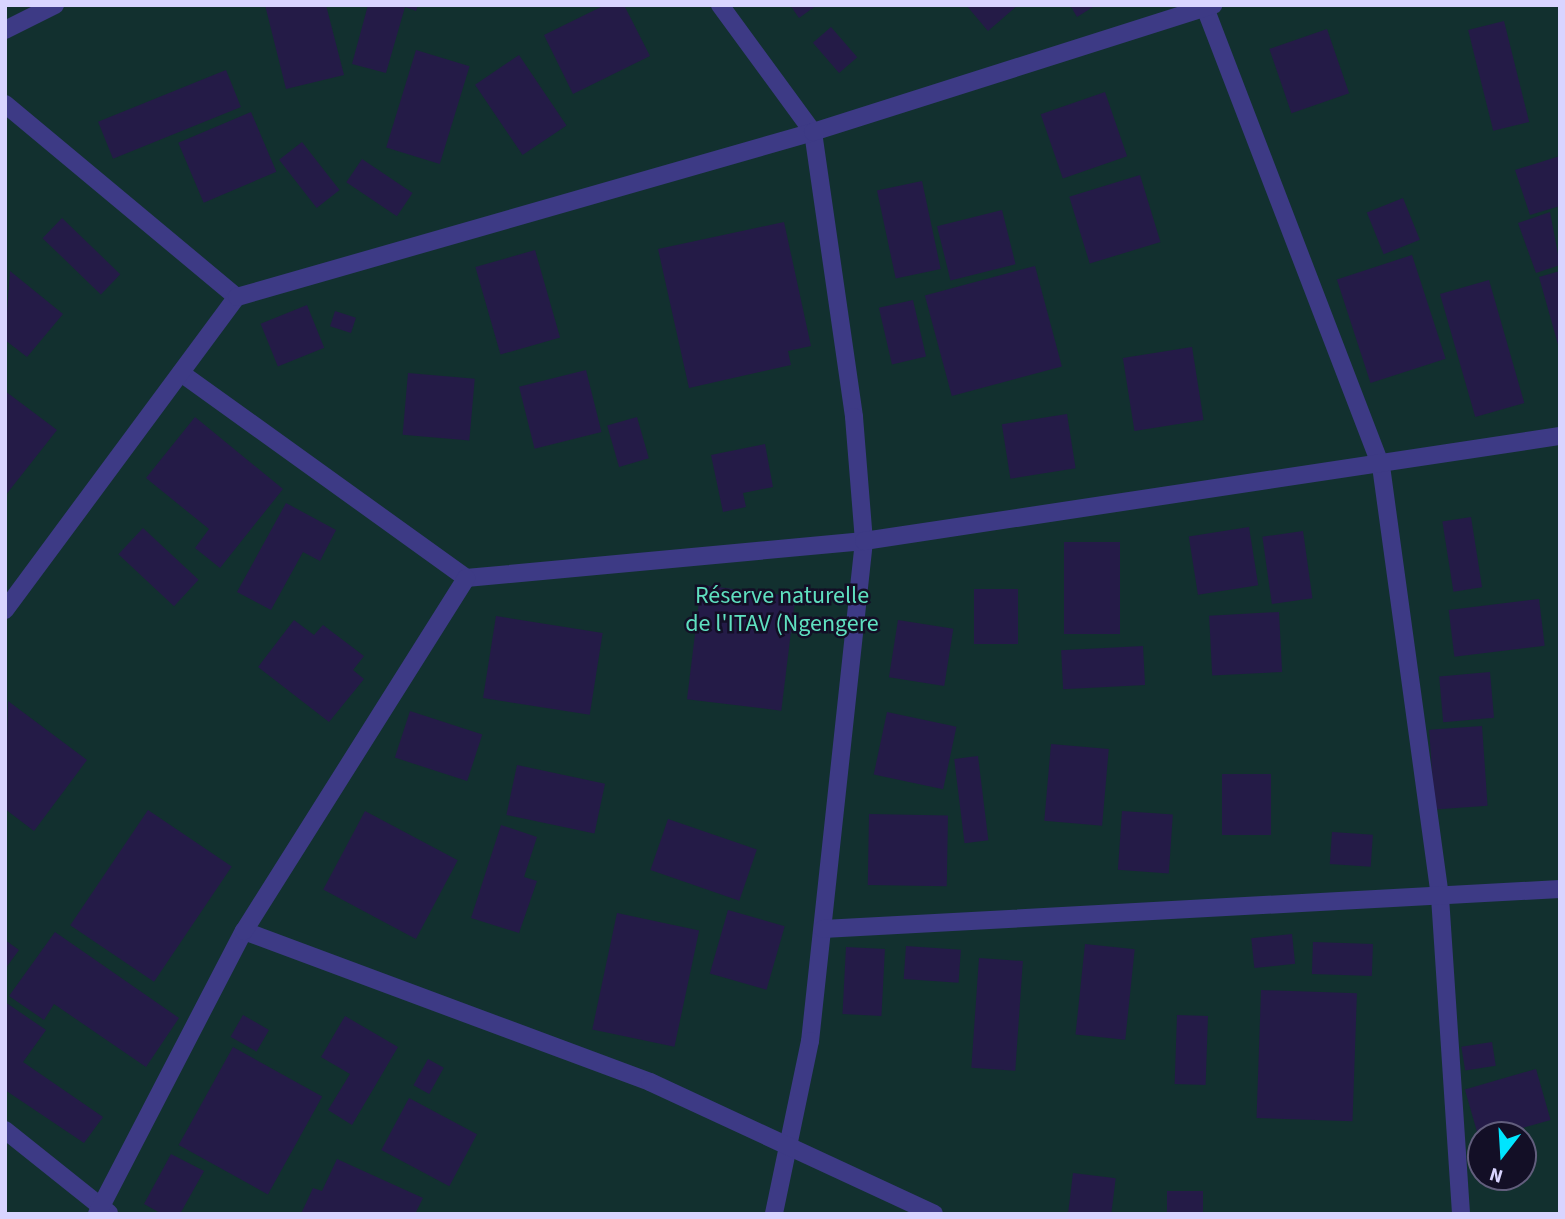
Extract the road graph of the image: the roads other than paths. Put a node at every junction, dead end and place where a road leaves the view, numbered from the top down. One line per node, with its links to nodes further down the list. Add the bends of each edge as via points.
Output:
1 (55, 5): 4 (street)
2 (720, 5): 6 (street)
3 (1207, 6): 6 (street); 10 (street)
4 (5, 30)
5 (5, 104): 7 (street)
6 (813, 132): 7 (street); 11 (street, via 852,404)
7 (237, 297): 8 (street)
8 (181, 373): 12 (street); 13 (street)
9 (1560, 436): 10 (street)
10 (1381, 466): 11 (street); 15 (street)
11 (864, 541): 12 (street); 16 (street)
12 (466, 578): 17 (street)
13 (5, 610)
14 (1560, 889): 15 (street)
15 (1440, 898): 16 (street); 23 (street)
16 (823, 929): 19 (street, via 810,1041)
17 (244, 930): 19 (street, via 650,1082); 20 (street)
18 (5, 1130): 20 (street)
19 (788, 1143): 21 (street); 22 (street)
20 (103, 1212)
21 (774, 1214)
22 (934, 1214)
23 (1461, 1214)

